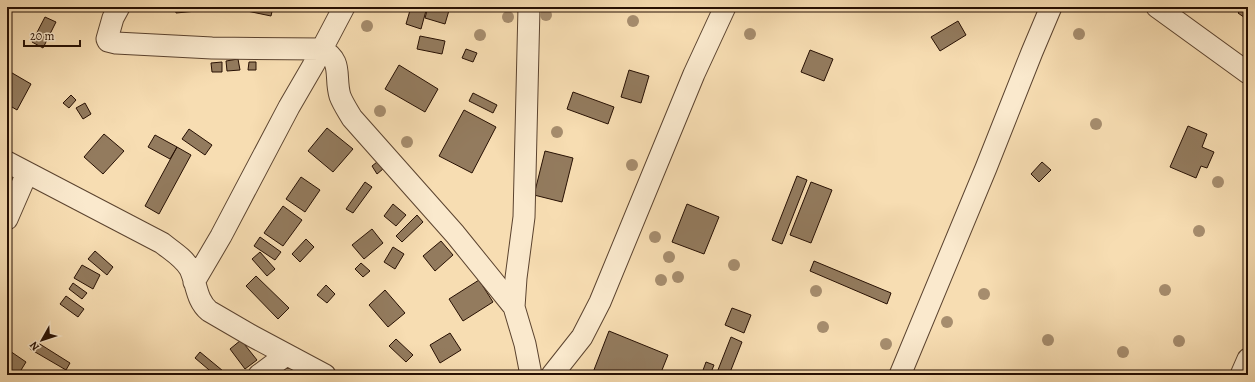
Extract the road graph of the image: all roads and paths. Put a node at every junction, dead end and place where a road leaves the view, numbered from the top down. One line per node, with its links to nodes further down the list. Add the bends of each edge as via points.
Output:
1 (119, 7): 7 (street, via 107,39 116,44)
2 (344, 7): 7 (street)
3 (529, 7): 13 (street, via 524,217)
4 (725, 7): 19 (street, via 694,74 600,302 582,337)
5 (1051, 7): 20 (street)
6 (1161, 8): 8 (street)
7 (322, 49): 12 (street); 13 (street, via 335,61 340,96 352,118 455,234)
8 (1248, 73)
9 (7, 162): 10 (street)
10 (27, 173): 11 (street); 12 (street, via 162,243 186,263)
11 (7, 219)
12 (194, 282): 14 (street, via 200,300 209,311)
13 (514, 307): 18 (street)
14 (286, 355): 16 (street); 17 (street)
15 (1248, 359): 21 (street)
16 (259, 375)
17 (325, 375)
18 (531, 375)
19 (552, 375)
20 (900, 375)
21 (1241, 375)

